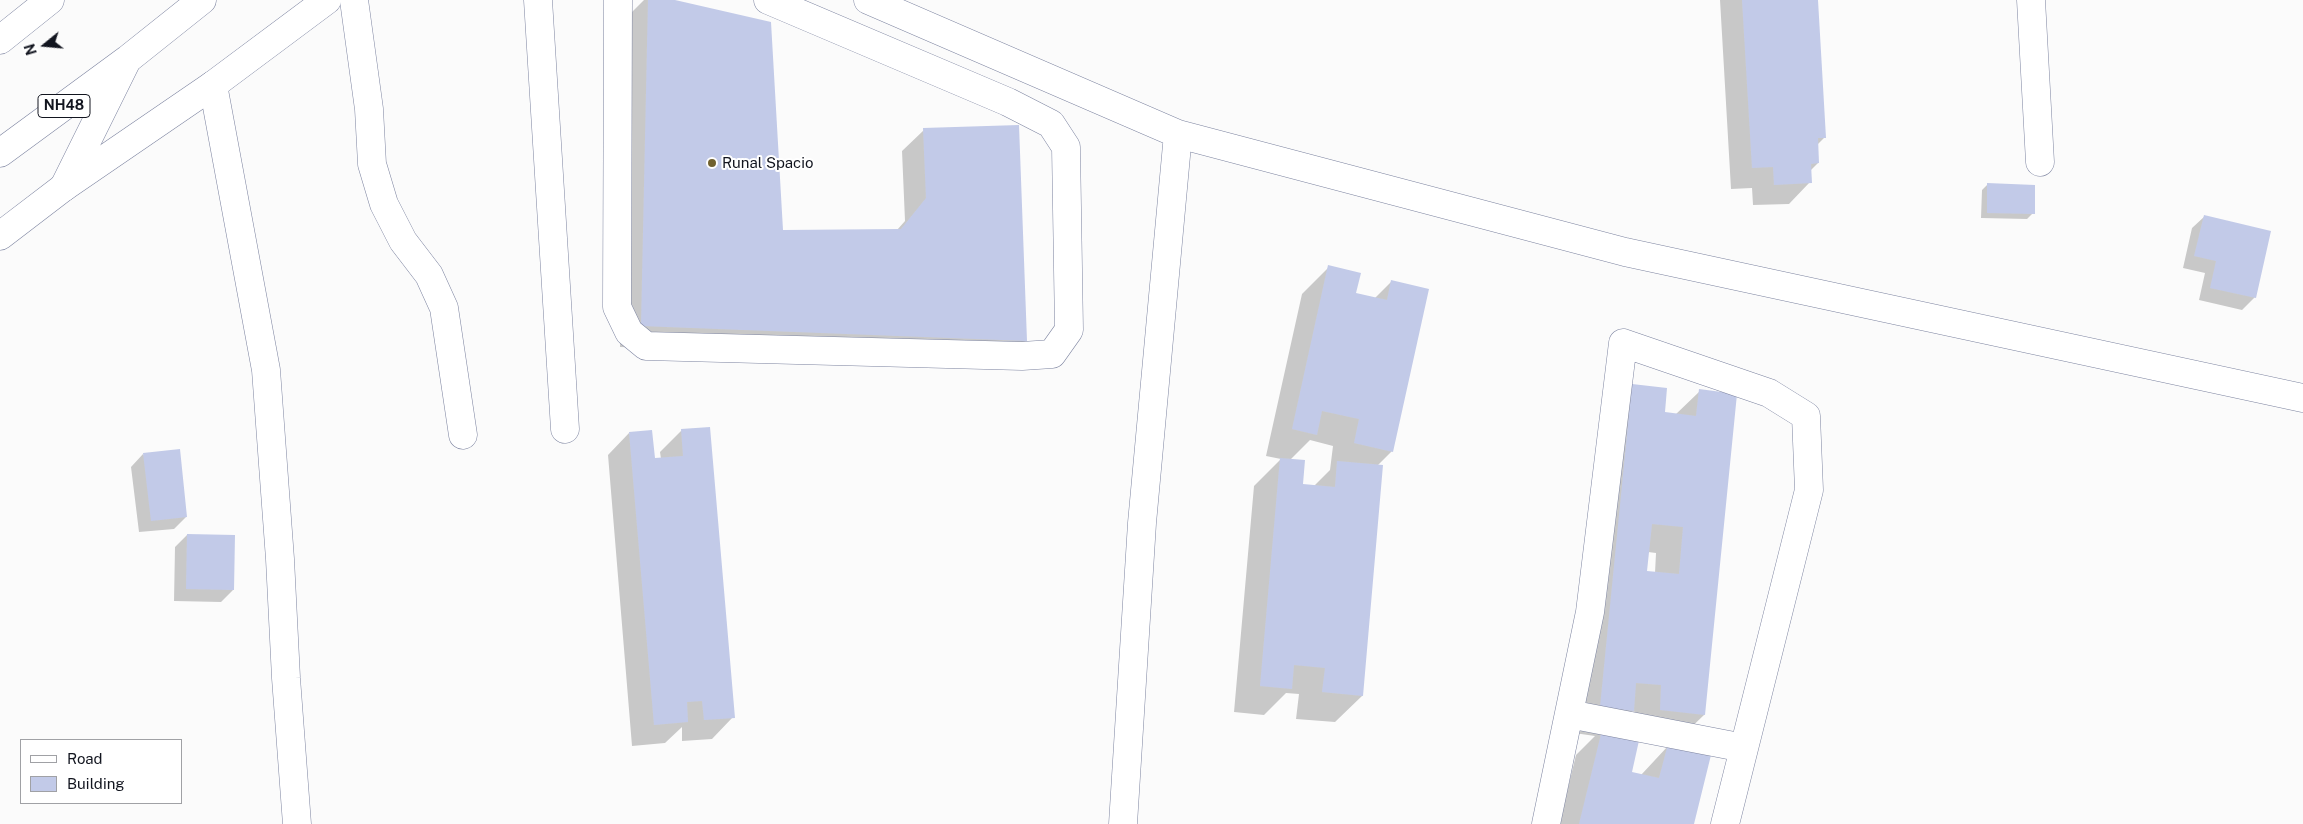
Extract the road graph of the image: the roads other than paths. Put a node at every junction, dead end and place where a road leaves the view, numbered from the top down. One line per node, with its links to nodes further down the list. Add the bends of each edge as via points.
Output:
1 (50, 0): 10 (main road)
2 (202, 0): 11 (main road, NH48)
3 (327, 0): 12 (main road)
4 (354, 0): 20 (main road, via 369,109 372,164 384,204 403,240 429,275 444,308)
5 (538, 0): 19 (main road)
6 (618, 0): 7 (main road, via 618,307 629,332 646,346 1022,356 1052,354 1069,330 1066,147 1052,124 1008,102)
7 (768, 0)
8 (868, 0): 13 (main road)
9 (2031, 0): 15 (main road)
10 (0, 40)
11 (128, 59): 14 (main road, NH48); 16 (main road)
12 (213, 85): 16 (main road); 23 (main road, via 266,370)
13 (1178, 134): 18 (main road, via 1625,252); 24 (main road, via 1142,523)
14 (0, 153)
15 (2040, 162)
16 (64, 188): 17 (main road)
17 (0, 236)
18 (2303, 398)
19 (565, 429)
20 (463, 435)
21 (1569, 714): 22 (main road); 22 (main road, via 1590,612 1623,343 1769,393 1806,416 1809,490); 25 (main road)
22 (1744, 748): 26 (main road)
23 (298, 824)
24 (1123, 824)
25 (1546, 824)
26 (1725, 824)

